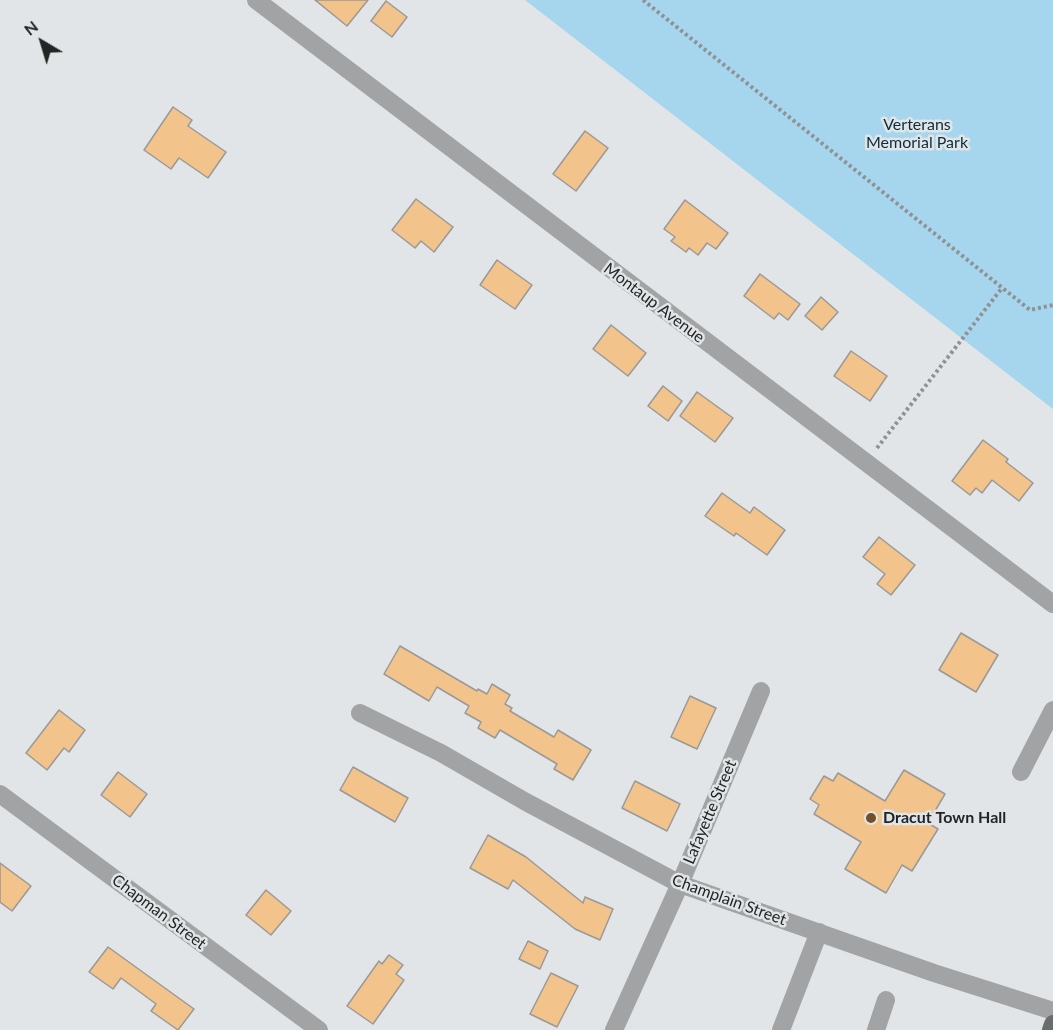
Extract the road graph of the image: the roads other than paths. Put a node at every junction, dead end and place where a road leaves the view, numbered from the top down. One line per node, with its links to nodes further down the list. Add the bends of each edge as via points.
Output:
1 (256, 0): 2 (street, Montaup Avenue)
2 (1053, 604)
3 (761, 691): 8 (street, Lafayette Street)
4 (1053, 710): 6 (street)
5 (360, 713): 8 (street, Champlain Street)
6 (1021, 772)
7 (0, 794): 13 (street, Chapman Street)
8 (680, 884): 9 (street, Champlain Street); 14 (street, Lafayette Street)
9 (819, 932): 11 (street, Champlain Street); 15 (street)
10 (886, 1000): 16 (street)
11 (1053, 1011)
12 (1053, 1024): 17 (main road)
13 (319, 1030)
14 (614, 1030)
15 (781, 1030)
16 (876, 1030)
17 (1051, 1030)

